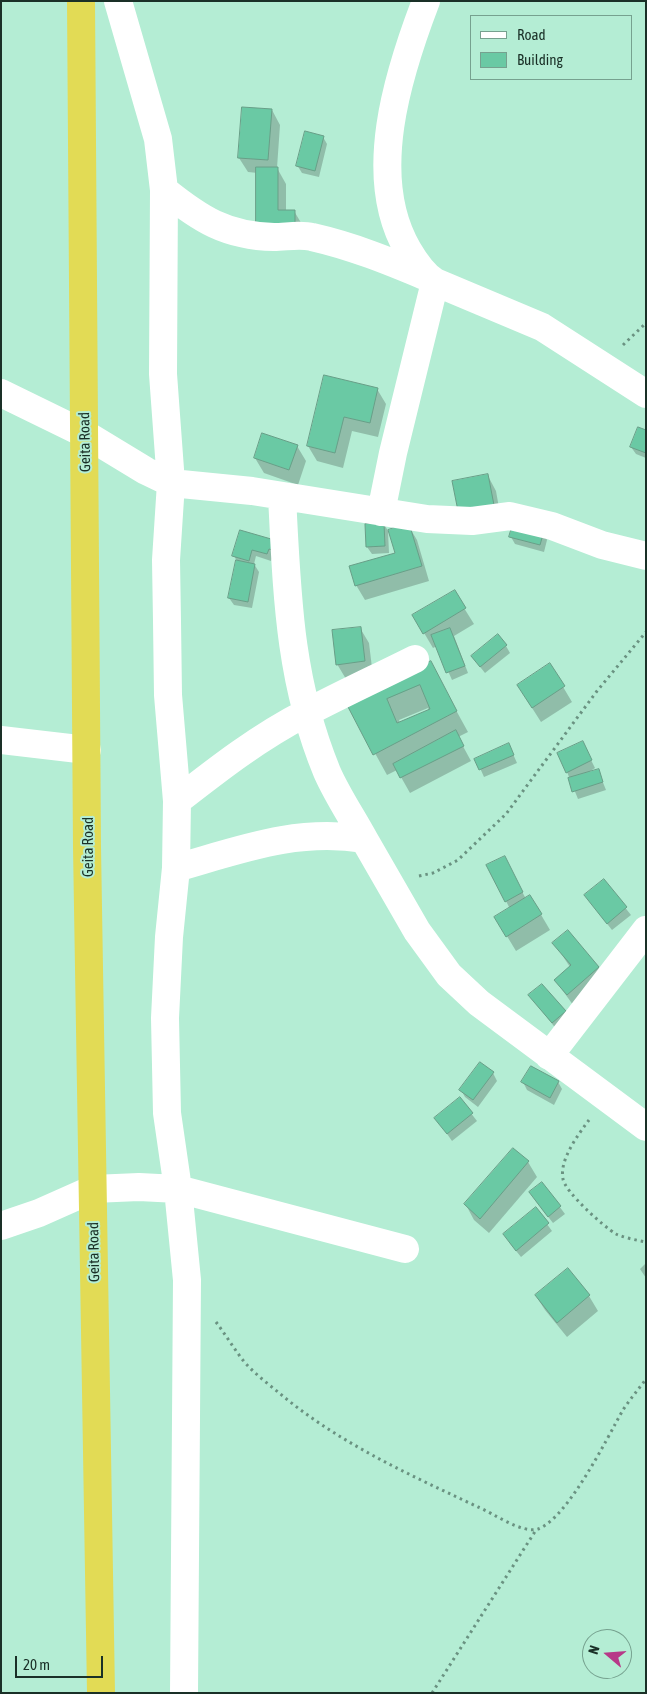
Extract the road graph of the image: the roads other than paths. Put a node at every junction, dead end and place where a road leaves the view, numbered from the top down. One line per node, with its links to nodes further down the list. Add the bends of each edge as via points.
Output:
1 (82, 1): 8 (highway, Geita Road)
2 (118, 1): 4 (street, via 158,140)
3 (426, 1): 5 (street, via 400,80 388,143 388,174 396,226 415,261)
4 (164, 190): 5 (street, via 196,216 217,227 247,235 309,236 365,251); 9 (street, via 163,374)
5 (431, 280): 7 (street, via 542,328); 11 (street)
6 (1, 393): 8 (street)
7 (646, 394)
8 (85, 434): 9 (street); 16 (highway, Geita Road)
9 (171, 483): 10 (street); 17 (street, via 166,620)
10 (282, 496): 11 (street); 14 (street, via 292,651)
11 (381, 512): 12 (street, via 458,520 510,516)
12 (646, 556)
13 (415, 659): 14 (street)
14 (306, 713): 17 (street, via 229,761); 18 (street, via 328,774)
15 (1, 740): 16 (street)
16 (87, 750): 23 (highway, Geita Road)
17 (177, 801): 19 (street)
18 (364, 839): 19 (street, via 309,835 280,839); 21 (street, via 417,931 449,975 479,1003)
19 (176, 868): 24 (street, via 165,1018 166,1114)
20 (646, 930): 21 (street)
21 (549, 1056): 22 (street)
22 (646, 1127)
23 (93, 1189): 24 (street, via 139,1186); 25 (street); 27 (highway, Geita Road)
24 (178, 1189): 26 (street); 28 (street, via 187,1280)
25 (1, 1226)
26 (405, 1248)
27 (101, 1693)
28 (184, 1693)

